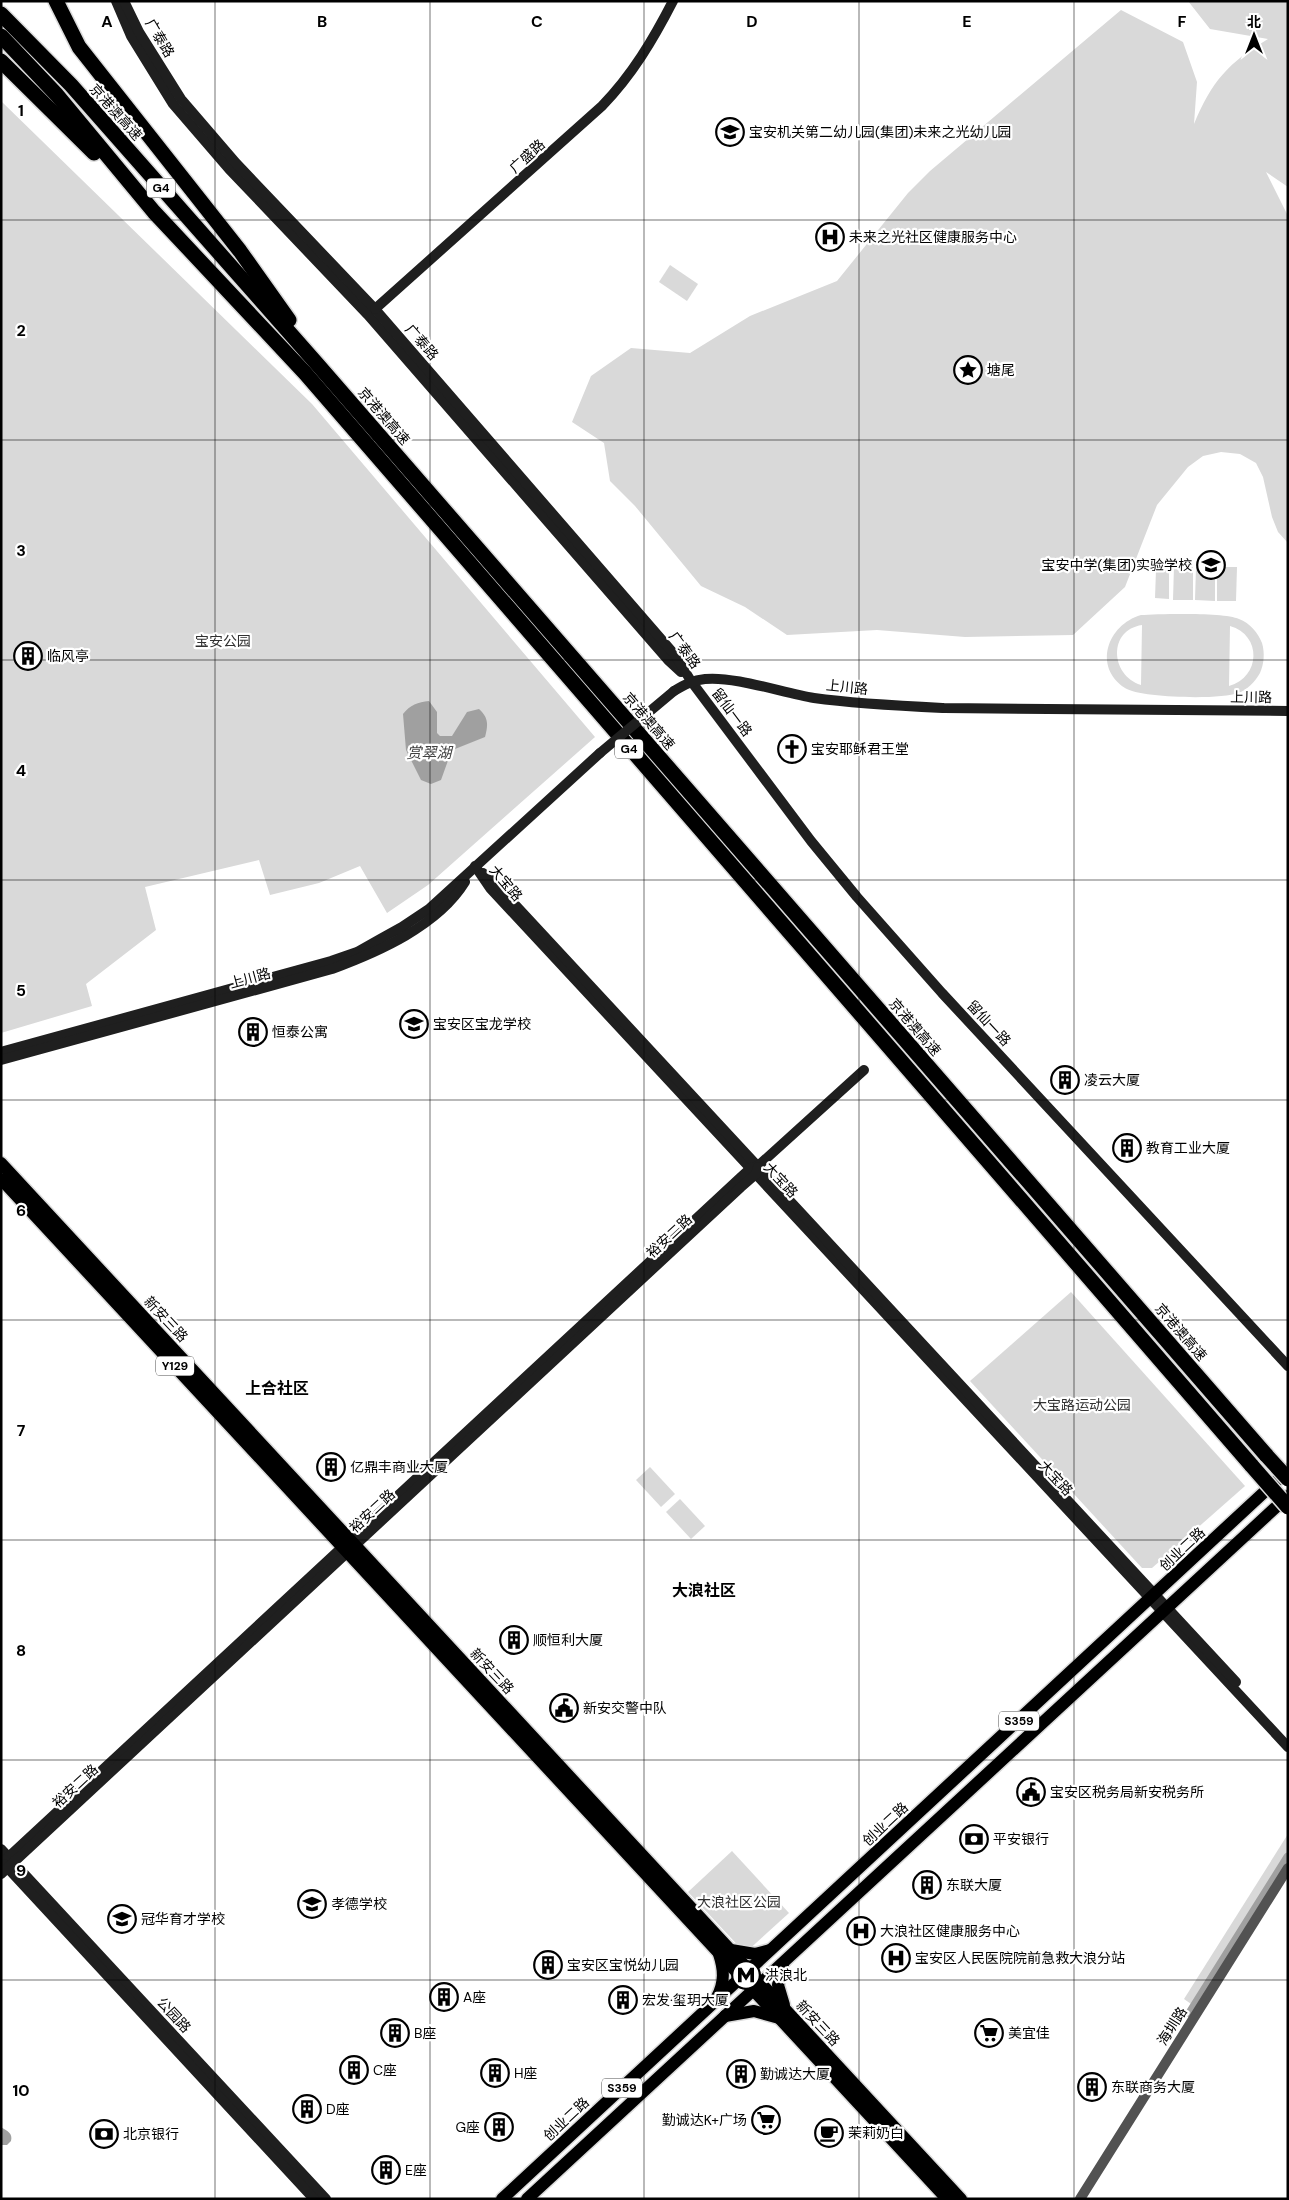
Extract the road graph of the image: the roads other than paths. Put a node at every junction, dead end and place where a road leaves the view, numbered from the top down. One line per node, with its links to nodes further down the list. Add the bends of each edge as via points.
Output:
1 (56, 1): 10 (highway, via 79,47 265,284)
2 (116, 1): 9 (main road, 广泰路, via 131,36 174,104 229,169)
3 (124, 1): 9 (main road, 广泰路, via 139,32 181,99)
4 (673, 1): 9 (main road, 广盛路, via 643,56 602,106)
5 (1, 14): 10 (highway, 京港澳高速 / G4, via 71,85)
6 (1, 36): 8 (highway, G4, via 57,95)
7 (1, 61): 8 (highway)
8 (154, 212): 24 (highway, G4, bridge, via 312,381)
9 (371, 312): 11 (main road, 广泰路, via 668,660)
10 (318, 365): 22 (highway, 京港澳高速 / G4, bridge)
11 (691, 681): 12 (main road, 上川路, via 707,678 814,698 936,707); 13 (main road, 上川路, bridge, via 674,691 600,753); 20 (main road, 留仙一路, via 857,898)
12 (1288, 711)
13 (475, 866): 14 (main road, 上川路, via 429,909 357,952); 15 (main road, 上川路, via 456,896 434,915 403,937 360,958 307,977); 18 (main road, 大宝路, via 495,883)
14 (1, 1052)
15 (1, 1060)
16 (864, 1070): 18 (main road, 裕安二路)
17 (1, 1163): 25 (main road, 新安三路)
18 (755, 1169): 25 (main road, 裕安二路); 26 (main road, 大宝路)
19 (1, 1179): 25 (main road, 新安三路 / Y129)
20 (1288, 1366)
21 (1288, 1470): 26 (main road, 创业二路 / S359)
22 (1288, 1479)
23 (1288, 1496): 27 (main road, S359)
24 (1288, 1507)
25 (349, 1546): 31 (main road, 裕安二路); 34 (main road, 新安三路)
26 (1152, 1597): 27 (main road, 大宝路); 33 (main road, 创业二路 / S359)
27 (1165, 1610): 28 (main road, 大宝路); 29 (main road, 大宝路); 35 (main road, S359)
28 (1288, 1737)
29 (1288, 1747)
30 (1, 1849): 31 (main road, 公园路)
31 (5, 1864): 41 (main road, 公园路); 42 (main road, 公园路)
32 (1288, 1868): 47 (street, 海圳路)
33 (772, 1949): 34 (main road, via 755,1954); 36 (main road, 创业二路 / S359)
34 (724, 1951): 36 (main road, 新安三路); 38 (main road, via 722,1987)
35 (786, 1960): 37 (main road, S359); 39 (main road, via 778,1984)
36 (745, 1974): 37 (main road, 新安三路); 38 (main road, 创业二路 / S359)
37 (757, 1986): 39 (main road, 新安三路); 40 (main road, S359)
38 (712, 2004): 43 (main road, 创业二路 / S359)
39 (784, 2015): 40 (main road, via 754,2012); 45 (main road, 新安三路); 46 (main road, 新安三路)
40 (725, 2016): 44 (main road, S359)
41 (314, 2199)
42 (326, 2199)
43 (502, 2199)
44 (527, 2199)
45 (947, 2199)
46 (961, 2199)
47 (1080, 2199)

